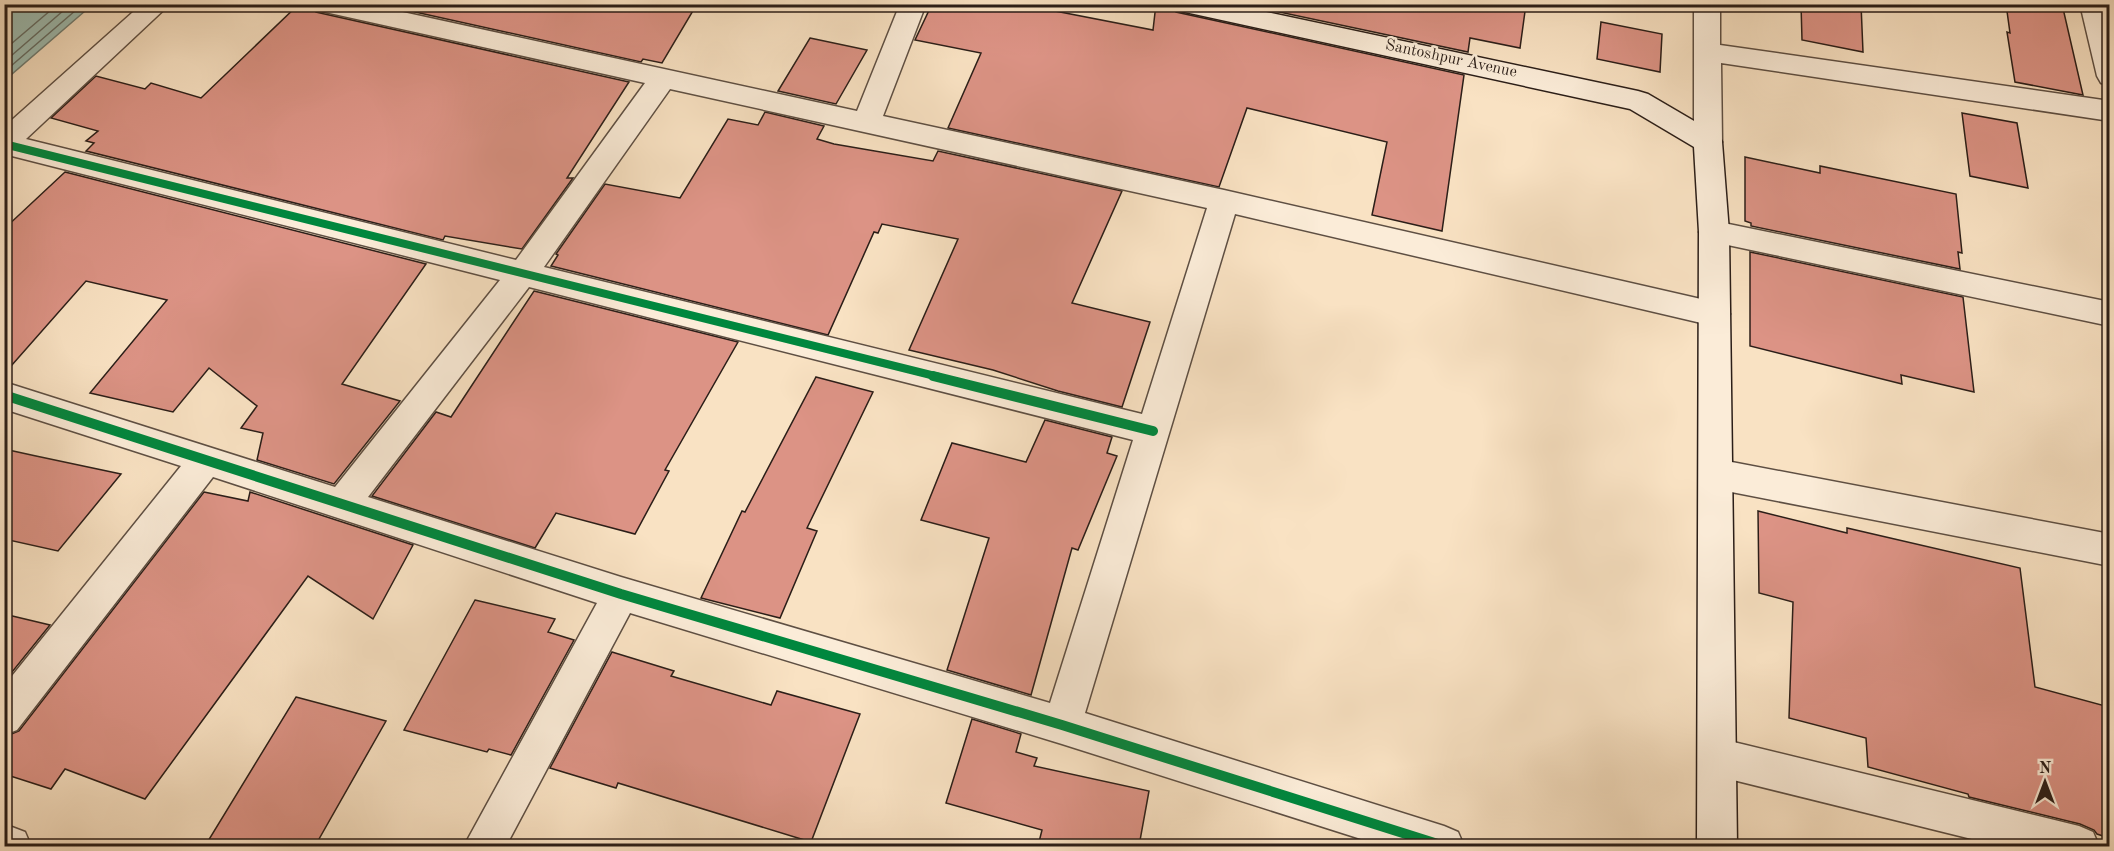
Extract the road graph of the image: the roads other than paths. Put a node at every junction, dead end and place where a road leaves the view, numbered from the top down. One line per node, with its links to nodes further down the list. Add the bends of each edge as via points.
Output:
1 (158, 4): 13 (street)
2 (325, 4): 9 (street)
3 (913, 4): 11 (street)
4 (1185, 4): 12 (street, Santoshpur Avenue, via 1617,95 1638,101)
5 (1707, 4): 7 (street)
6 (2093, 4): 8 (street)
7 (1707, 52): 10 (street); 12 (street)
8 (2109, 76)
9 (663, 79): 11 (street); 16 (street)
10 (2109, 111)
11 (866, 124): 14 (street)
12 (1708, 142): 15 (street)
13 (4, 144): 16 (street)
14 (1224, 201): 17 (street); 20 (street)
15 (1714, 232): 17 (street); 18 (street)
16 (522, 273): 20 (street); 23 (street)
17 (1714, 314): 22 (street)
18 (2109, 314)
19 (4, 395): 21 (street)
20 (1153, 431): 27 (street)
21 (206, 460): 23 (street); 26 (street)
22 (1716, 474): 24 (street); 28 (street)
23 (342, 504): 25 (street)
24 (2109, 550)
25 (621, 594): 27 (street); 31 (street)
26 (4, 717)
27 (1062, 725): 32 (street)
28 (1717, 757): 33 (street); 34 (street)
29 (4, 844): 30 (street)
30 (11, 846)
31 (484, 846)
32 (1444, 846)
33 (1717, 846)
34 (2079, 846)

